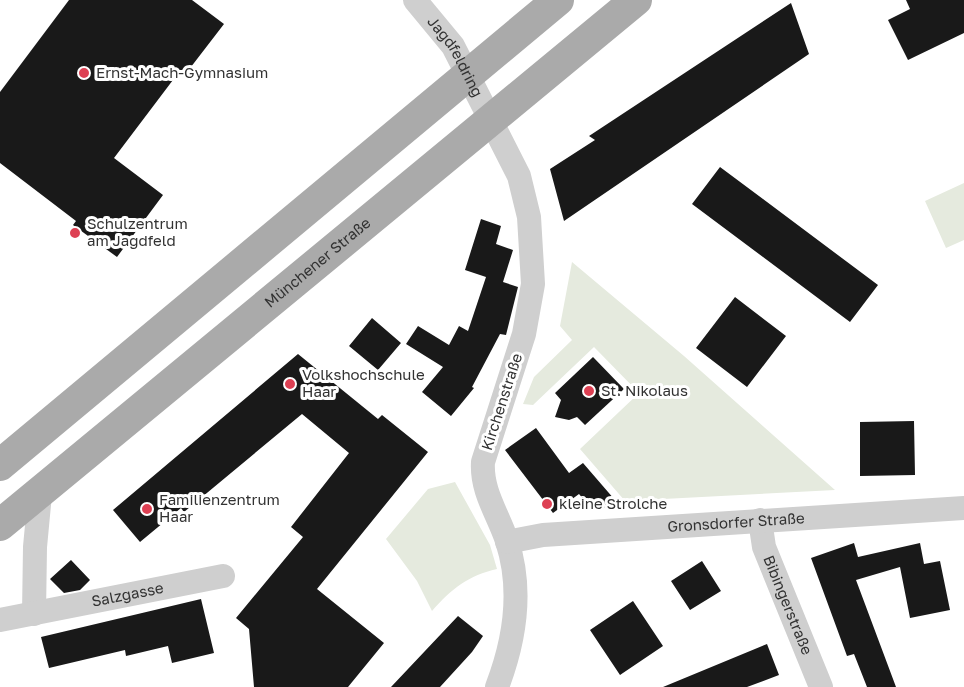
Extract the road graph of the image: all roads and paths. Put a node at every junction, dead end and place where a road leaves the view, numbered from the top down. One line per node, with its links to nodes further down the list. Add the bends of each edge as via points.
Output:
1 (415, 0): 4 (street, Jagdfeldring, via 453,46)
2 (558, 0): 4 (main road)
3 (636, 0): 5 (main road, Münchener Straße)
4 (467, 75): 5 (street, Jagdfeldring); 6 (main road)
5 (490, 119): 7 (main road, Münchener Straße); 11 (street, Kirchenstraße, via 519,176 533,249 533,284 524,333 484,450 481,479)
6 (0, 465)
7 (40, 494): 10 (main road, Münchener Straße); 13 (street)
8 (964, 508): 9 (street, Gronsdorfer Straße)
9 (760, 520): 11 (street, Gronsdorfer Straße, via 532,536); 16 (street, Bibingerstraße, via 764,547)
10 (0, 525)
11 (507, 542): 15 (street, Kirchenstraße, via 516,615 509,656)
12 (223, 576): 13 (street, Salzgasse)
13 (34, 614): 14 (street, Salzgasse)
14 (0, 620)
15 (497, 687)
16 (821, 687)

